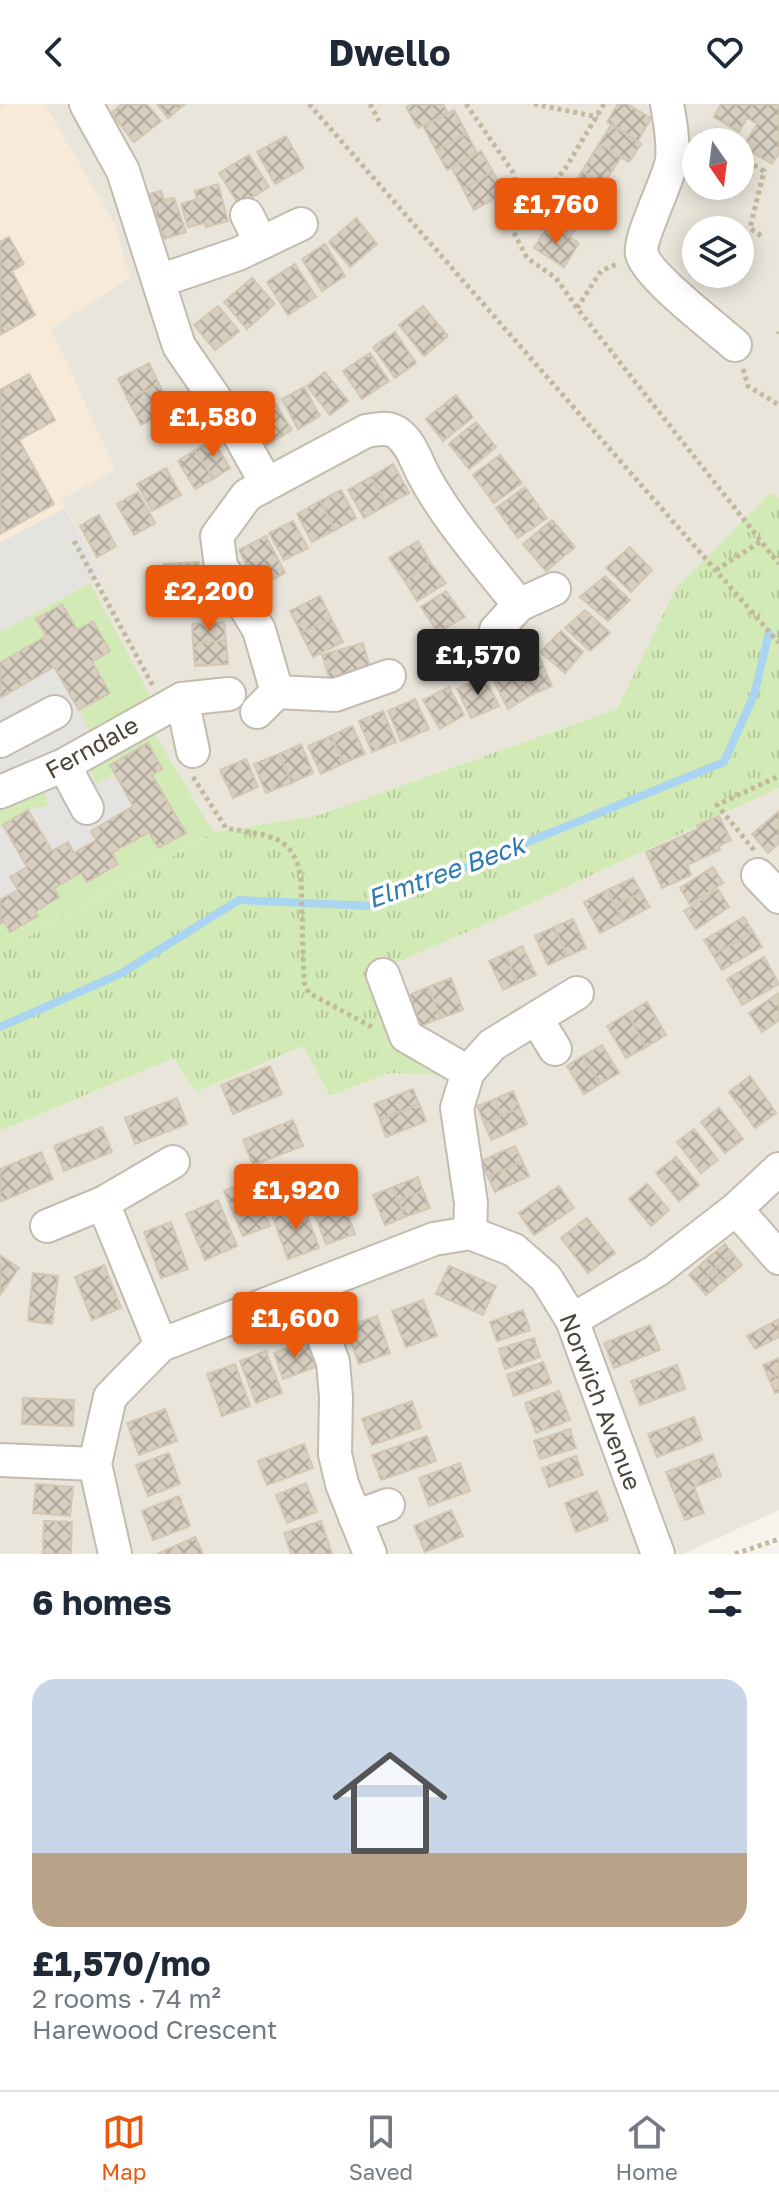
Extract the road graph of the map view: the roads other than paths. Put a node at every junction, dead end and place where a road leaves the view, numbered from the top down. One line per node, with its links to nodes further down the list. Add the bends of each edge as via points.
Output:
1 (86, 104): 4 (street, via 123,171)
2 (667, 104): 5 (street, via 672,158 641,253 652,272)
3 (301, 224): 4 (street, via 254,229 238,254)
4 (159, 281): 6 (street, via 179,346)
5 (735, 345)
6 (266, 483): 8 (street, via 366,431 395,431 449,515); 10 (street, via 247,495 217,536 221,566 259,630 267,702 335,695)
7 (554, 589): 8 (street)
8 (519, 605): 9 (street)
9 (496, 630)
10 (389, 676)
11 (229, 694): 12 (street, Ferndale)
12 (174, 704): 15 (street); 16 (street, Ferndale)
13 (55, 712): 14 (street)
14 (0, 741)
15 (193, 751)
16 (64, 765): 17 (street, Ferndale); 18 (street)
17 (0, 792)
18 (86, 809)
19 (383, 975): 23 (street, via 406,1036)
20 (577, 993): 21 (street)
21 (536, 1018): 22 (street); 23 (street, via 492,1045)
22 (555, 1049)
23 (468, 1072): 29 (street, via 457,1108 471,1203)
24 (173, 1162): 26 (street)
25 (779, 1169): 27 (street)
26 (103, 1203): 28 (street); 33 (street)
27 (736, 1209): 30 (street); 32 (street, via 656,1271)
28 (47, 1226)
29 (470, 1233): 31 (street, via 434,1239); 32 (street, Norwich Avenue, via 514,1250 546,1278)
30 (779, 1258)
31 (306, 1291): 33 (street); 37 (street, via 333,1362 335,1454)
32 (572, 1320): 40 (street, Norwich Avenue)
33 (161, 1345): 35 (street, via 110,1397)
34 (0, 1460): 35 (street)
35 (95, 1464): 38 (street)
36 (388, 1505): 37 (street)
37 (355, 1517): 39 (street)
38 (115, 1554)
39 (370, 1554)
40 (658, 1554)

